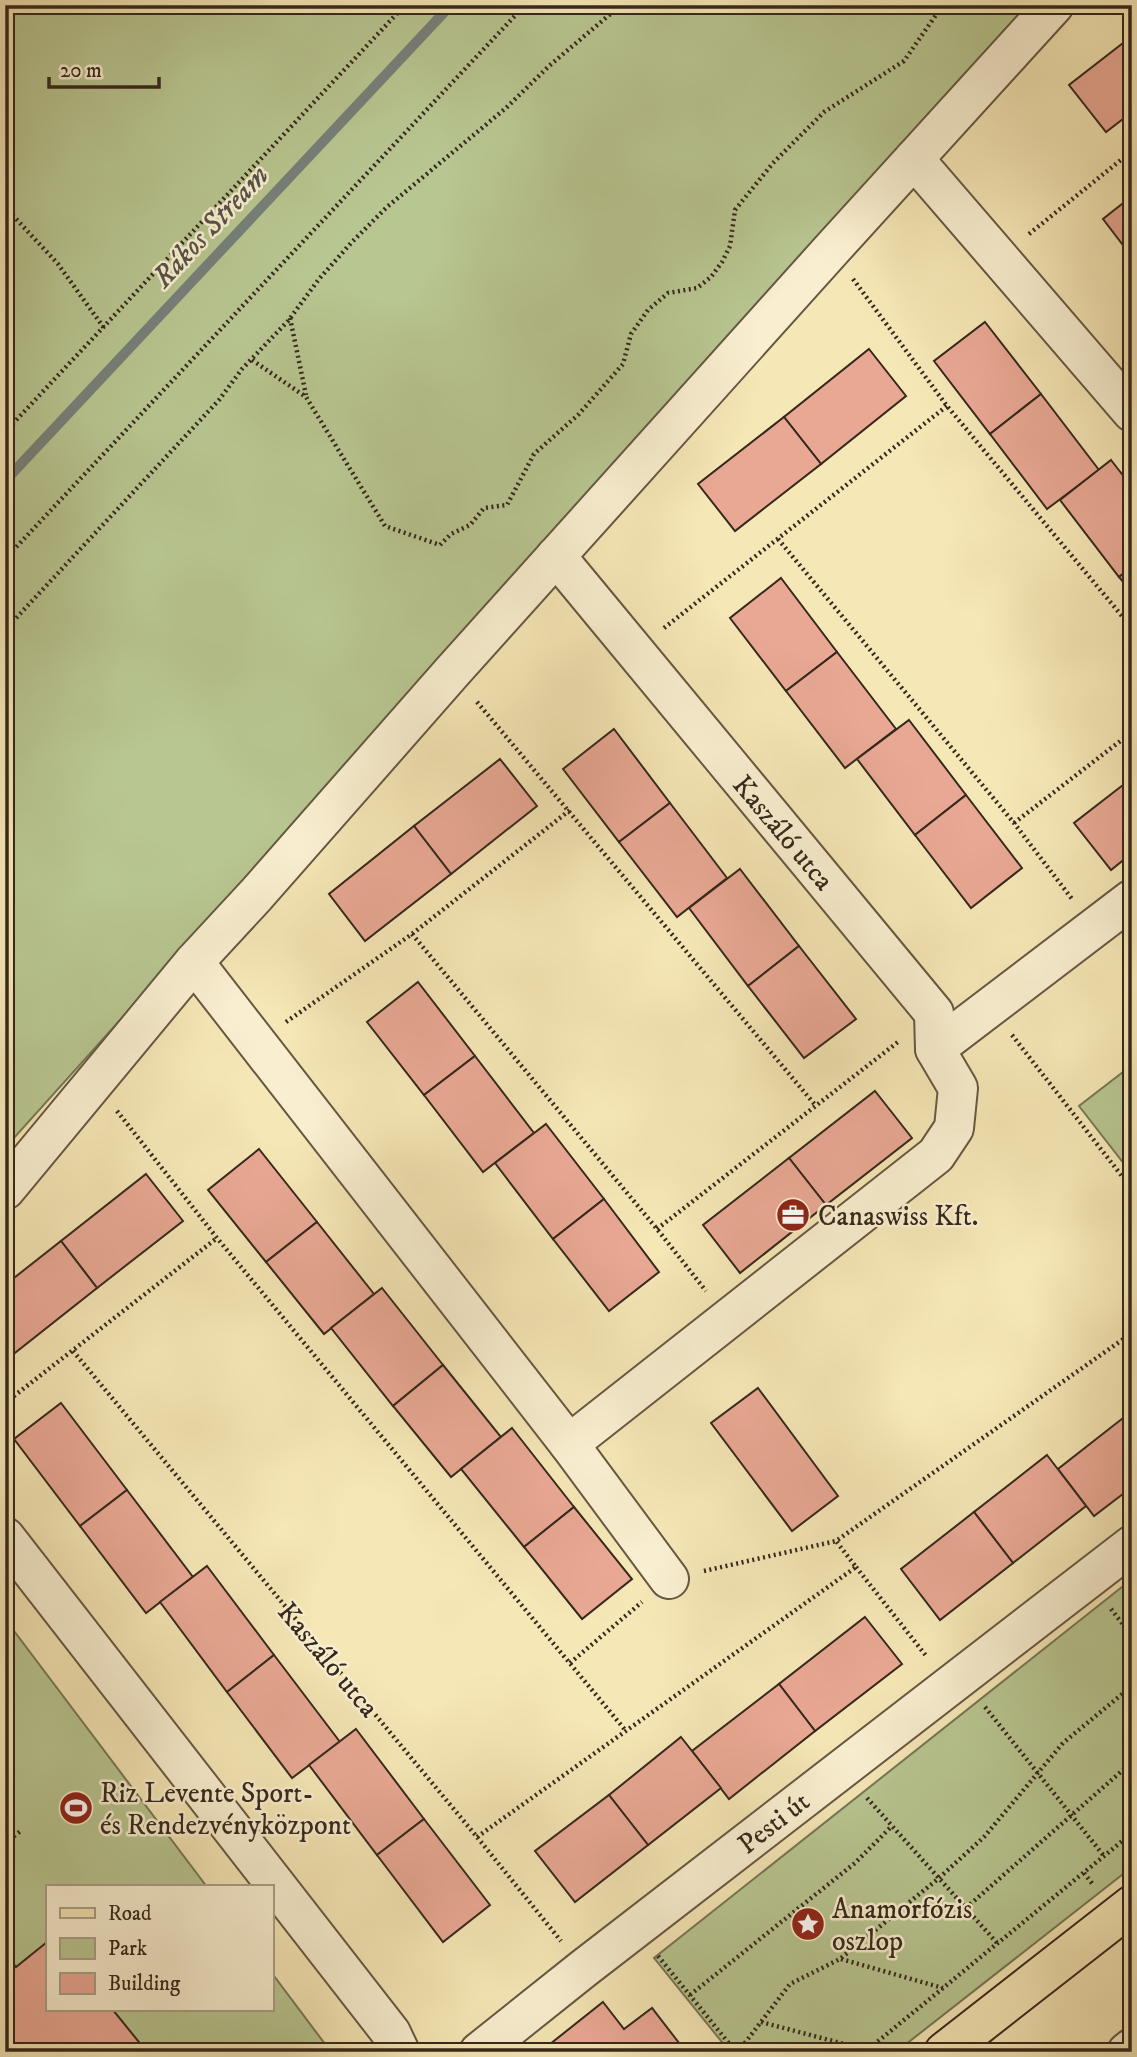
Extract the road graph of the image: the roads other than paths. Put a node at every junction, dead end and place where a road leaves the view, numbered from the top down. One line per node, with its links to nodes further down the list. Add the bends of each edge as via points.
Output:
1 (1054, 5): 2 (street)
2 (914, 159): 3 (street); 4 (street)
3 (1132, 412)
4 (556, 556): 6 (street); 7 (street, Kaszáló utca)
5 (1132, 899): 7 (street, via 990,1006)
6 (194, 962): 8 (street); 9 (street)
7 (934, 1031): 9 (street, Kaszáló utca, via 958,1088 954,1128 936,1154)
8 (5, 1190)
9 (569, 1444): 12 (street)
10 (5, 1536): 15 (street, via 391,2033)
11 (1132, 1545): 16 (street, Pesti út)
12 (668, 1579)
13 (1132, 1905): 17 (main road)
14 (1132, 2048): 18 (street)
15 (400, 2052)
16 (479, 2052)
17 (944, 2052)
18 (1127, 2052)

